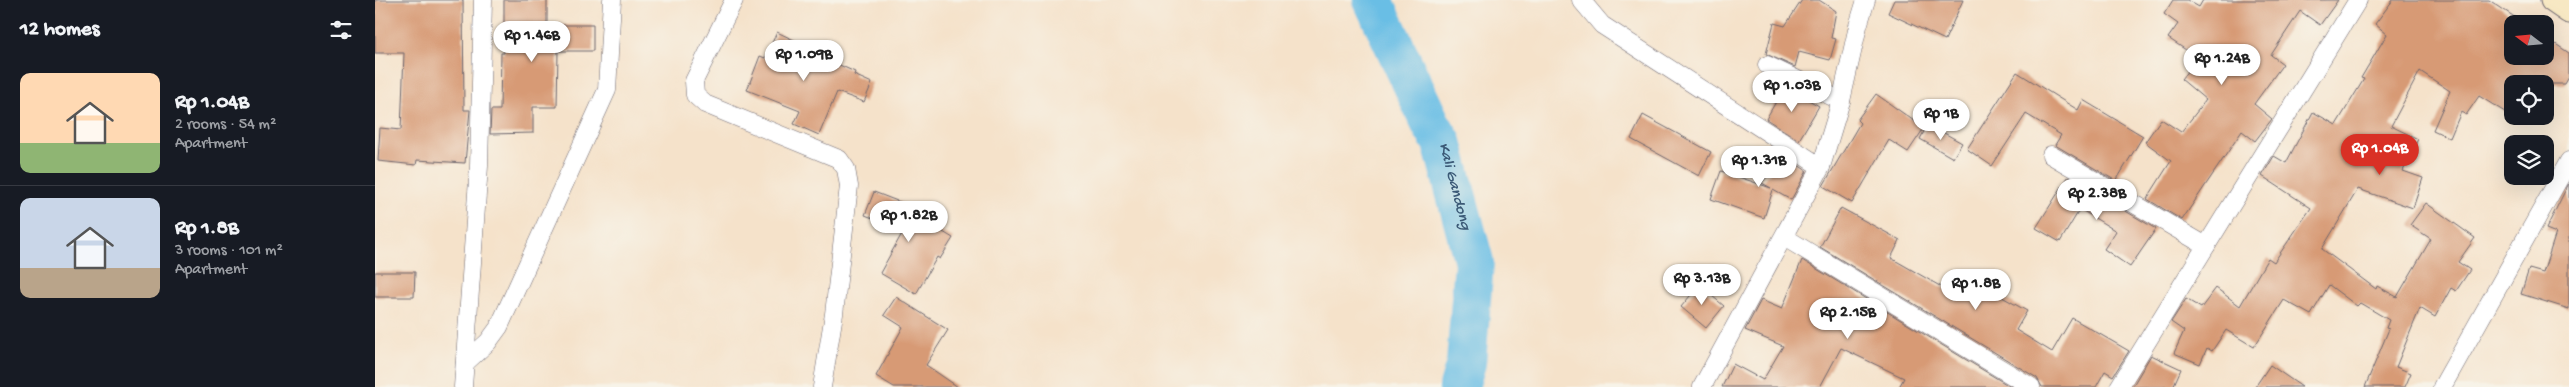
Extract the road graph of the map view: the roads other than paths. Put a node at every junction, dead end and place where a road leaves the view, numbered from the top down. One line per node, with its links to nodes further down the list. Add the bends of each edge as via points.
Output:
1 (483, 0): 16 (street, via 479,166)
2 (612, 0): 16 (street, via 607,90 601,106 499,327)
3 (734, 0): 18 (street, via 694,80 695,95 705,104 839,158 846,169 849,186 846,222)
4 (1581, 0): 13 (street, via 1603,25)
5 (1866, 0): 10 (street)
6 (2358, 0): 15 (street)
7 (2553, 0): 8 (main road)
8 (2569, 11)
9 (1767, 65): 10 (street)
10 (1841, 101): 13 (street)
11 (2051, 155): 15 (street)
12 (2569, 161): 22 (street)
13 (1821, 167): 14 (street)
14 (1784, 237): 19 (street); 20 (street)
15 (2206, 246): 21 (street)
16 (465, 363): 17 (street)
17 (463, 387)
18 (822, 387)
19 (1702, 387)
20 (2031, 387)
21 (2119, 387)
22 (2442, 387)

